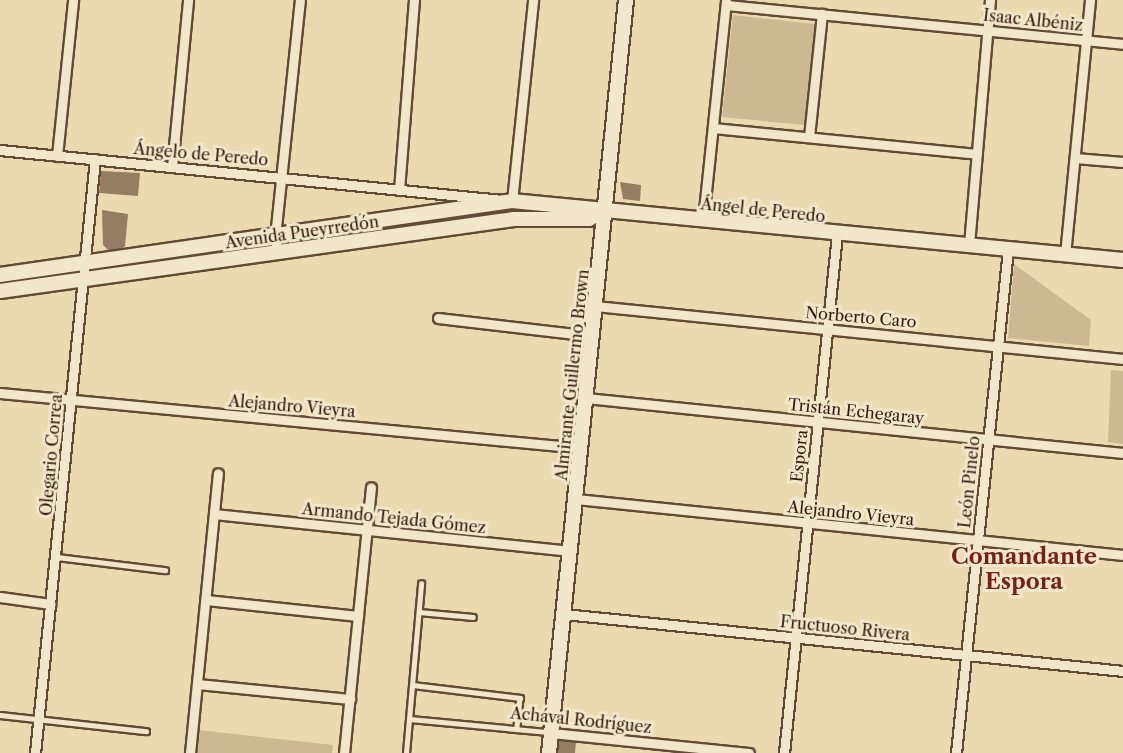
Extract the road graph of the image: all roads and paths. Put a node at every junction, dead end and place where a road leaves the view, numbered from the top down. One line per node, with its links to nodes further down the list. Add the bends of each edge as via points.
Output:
1 (73, 0): 18 (street)
2 (188, 0): 22 (street)
3 (300, 0): 23 (street)
4 (414, 0): 24 (street)
5 (533, 0): 25 (street)
6 (626, 0): 26 (main road, Almirante Guillermo Brown)
7 (990, 0): 11 (street)
8 (1090, 0): 12 (street)
9 (726, 2): 10 (street, Isaac Albéniz); 14 (street)
10 (822, 14): 11 (street, Isaac Albéniz); 15 (street)
11 (988, 31): 12 (street, Isaac Albéniz); 17 (street)
12 (1086, 40): 13 (street, Isaac Albéniz); 19 (street)
13 (1123, 44)
14 (713, 128): 15 (street); 27 (street)
15 (809, 137): 17 (street)
16 (0, 150): 18 (street, Ángelo de Peredo)
17 (977, 154): 30 (street)
18 (57, 156): 20 (street, Ángelo de Peredo)
19 (1075, 158): 21 (street); 33 (street)
20 (95, 159): 22 (street, Ángelo de Peredo); 35 (street, Olegario Correa)
21 (1123, 162)
22 (172, 167): 23 (street, Ángelo de Peredo)
23 (282, 177): 24 (street, Ángelo de Peredo); 29 (street)
24 (399, 189): 25 (street, Ángel de Peredo)
25 (512, 201): 26 (main road, Ángel de Peredo); 29 (main road, Avenida Pueyrredón)
26 (605, 209): 27 (main road, Ángel de Peredo); 32 (main road, Avenida Pueyrredón, via 589,219 514,219); 39 (main road, Almirante Guillermo Brown)
27 (703, 220): 28 (main road, Ángel de Peredo)
28 (837, 234): 30 (main road, Ángel de Peredo); 41 (street, Espora)
29 (275, 237): 32 (street); 35 (main road, Avenida Pueyrredón)
30 (969, 245): 31 (main road, Ángel de Peredo)
31 (1008, 249): 33 (main road, Ángel de Peredo); 43 (street, León Pinelo)
32 (277, 252): 37 (main road, Avenida Pueyrredón)
33 (1065, 255): 34 (main road, Ángel de Peredo)
34 (1123, 260)
35 (84, 264): 36 (main road, Avenida Pueyrredón); 37 (street, Olegario Correa)
36 (0, 275)
37 (82, 279): 38 (main road, Avenida Pueyrredón); 47 (street, Olegario Correa)
38 (0, 291)
39 (595, 306): 41 (street, Norberto Caro); 42 (main road, Almirante Guillermo Brown)
40 (438, 318): 42 (street)
41 (827, 330): 43 (street, Norberto Caro); 48 (street, Espora)
42 (592, 336): 46 (main road, Almirante Guillermo Brown)
43 (998, 345): 44 (street, Norberto Caro); 49 (street, León Pinelo)
44 (1123, 359)
45 (0, 393): 47 (street, Alejandro Vieyra)
46 (586, 398): 48 (street, Tristán Echegaray); 50 (main road, Almirante Guillermo Brown)
47 (71, 400): 50 (street, Alejandro Vieyra); 61 (street, Olegario Correa)
48 (818, 423): 49 (street, Tristán Echegaray); 56 (street, Espora)
49 (989, 439): 51 (street, Tristán Echegaray); 58 (street, León Pinelo)
50 (581, 448): 54 (main road, Almirante Guillermo Brown)
51 (1123, 453)
52 (218, 473): 55 (street)
53 (371, 487): 57 (street)
54 (576, 499): 56 (street, Alejandro Vieyra); 59 (main road, Almirante Guillermo Brown)
55 (214, 514): 57 (street, Armando Tejada Gómez); 65 (street)
56 (807, 524): 58 (street, Alejandro Vieyra); 71 (street, Espora)
57 (366, 530): 59 (street, Armando Tejada Gómez); 69 (street)
58 (978, 542): 60 (street, Alejandro Vieyra); 72 (street, León Pinelo)
59 (571, 551): 68 (main road, Almirante Guillermo Brown)
60 (1123, 555)
61 (57, 557): 62 (lane); 66 (street, Olegario Correa)
62 (165, 570)
63 (421, 584): 67 (lane)
64 (0, 597): 66 (street)
65 (206, 600): 69 (street); 74 (street)
66 (51, 604): 79 (street, Olegario Correa)
67 (419, 612): 70 (lane); 75 (lane)
68 (564, 614): 71 (street, Fructuoso Rivera); 82 (main road, Almirante Guillermo Brown)
69 (358, 616): 76 (street)
70 (473, 617)
71 (796, 638): 72 (street, Fructuoso Rivera); 89 (street, Espora)
72 (966, 655): 73 (street, Fructuoso Rivera); 90 (street, León Pinelo)
73 (1123, 671)
74 (197, 684): 76 (street); 84 (street)
75 (413, 686): 78 (lane); 80 (lane, via 520,698)
76 (350, 699): 85 (street)
77 (0, 715): 79 (lane)
78 (410, 719): 80 (lane, Achával Rodríguez); 86 (lane)
79 (39, 720): 81 (lane); 83 (street, Olegario Correa)
80 (518, 728): 82 (lane, Achával Rodríguez)
81 (146, 731)
82 (551, 733): 87 (main road, Almirante Guillermo Brown); 88 (street, Achával Rodríguez)
83 (35, 753)
84 (190, 753)
85 (344, 753)
86 (406, 753)
87 (549, 753)
88 (749, 753)
89 (784, 753)
90 (956, 753)

